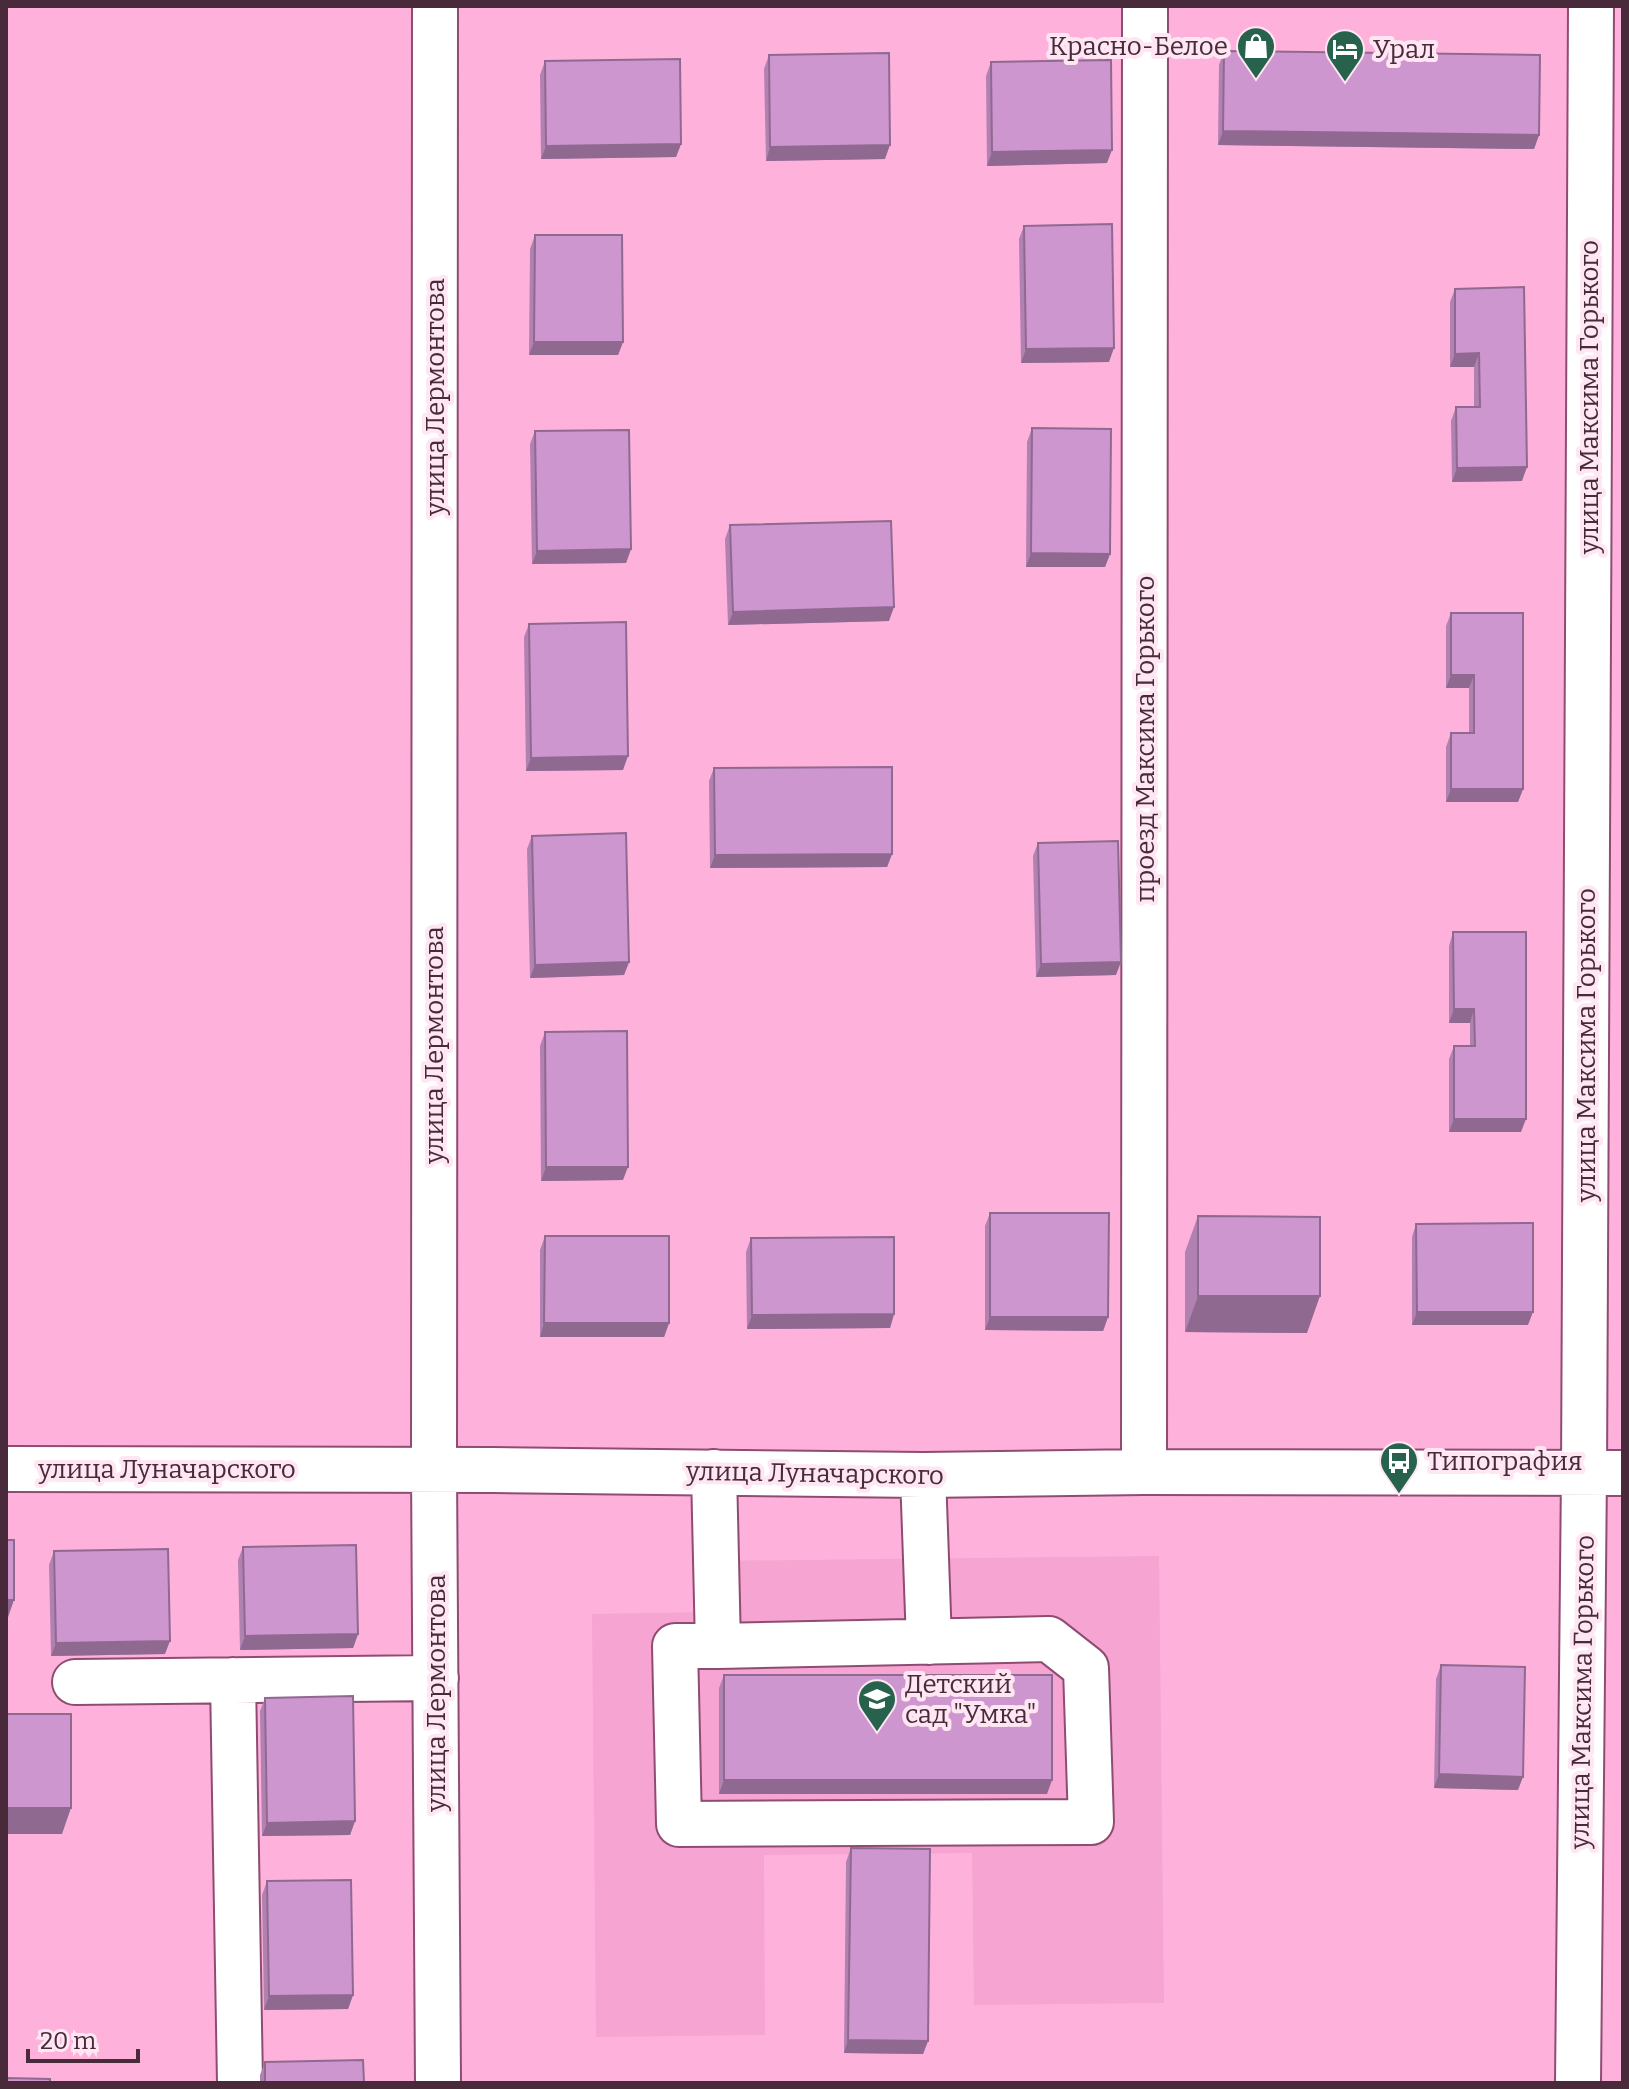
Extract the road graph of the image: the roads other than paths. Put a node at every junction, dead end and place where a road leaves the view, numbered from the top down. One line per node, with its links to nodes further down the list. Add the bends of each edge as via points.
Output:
1 (435, 6): 5 (street, улица Лермонтова)
2 (1145, 6): 7 (street, проезд Максима Горького)
3 (1591, 6): 8 (street, улица Максима Горького)
4 (6, 1469): 5 (street, улица Луначарского)
5 (434, 1470): 6 (street, улица Луначарского); 12 (street, улица Лермонтова)
6 (714, 1472): 9 (street, улица Луначарского); 11 (street)
7 (1144, 1472): 8 (street, улица Луначарского); 9 (street, улица Луначарского)
8 (1603, 1473): 17 (street, улица Максима Горького)
9 (923, 1475): 10 (street)
10 (929, 1642): 11 (street); 11 (street, via 1049,1639 1086,1668 1091,1822 679,1824 675,1646)
11 (718, 1646)
12 (436, 1678): 13 (street); 16 (street, улица Лермонтова)
13 (233, 1680): 14 (street); 15 (street)
14 (75, 1682)
15 (240, 2083)
16 (438, 2083)
17 (1578, 2083)

